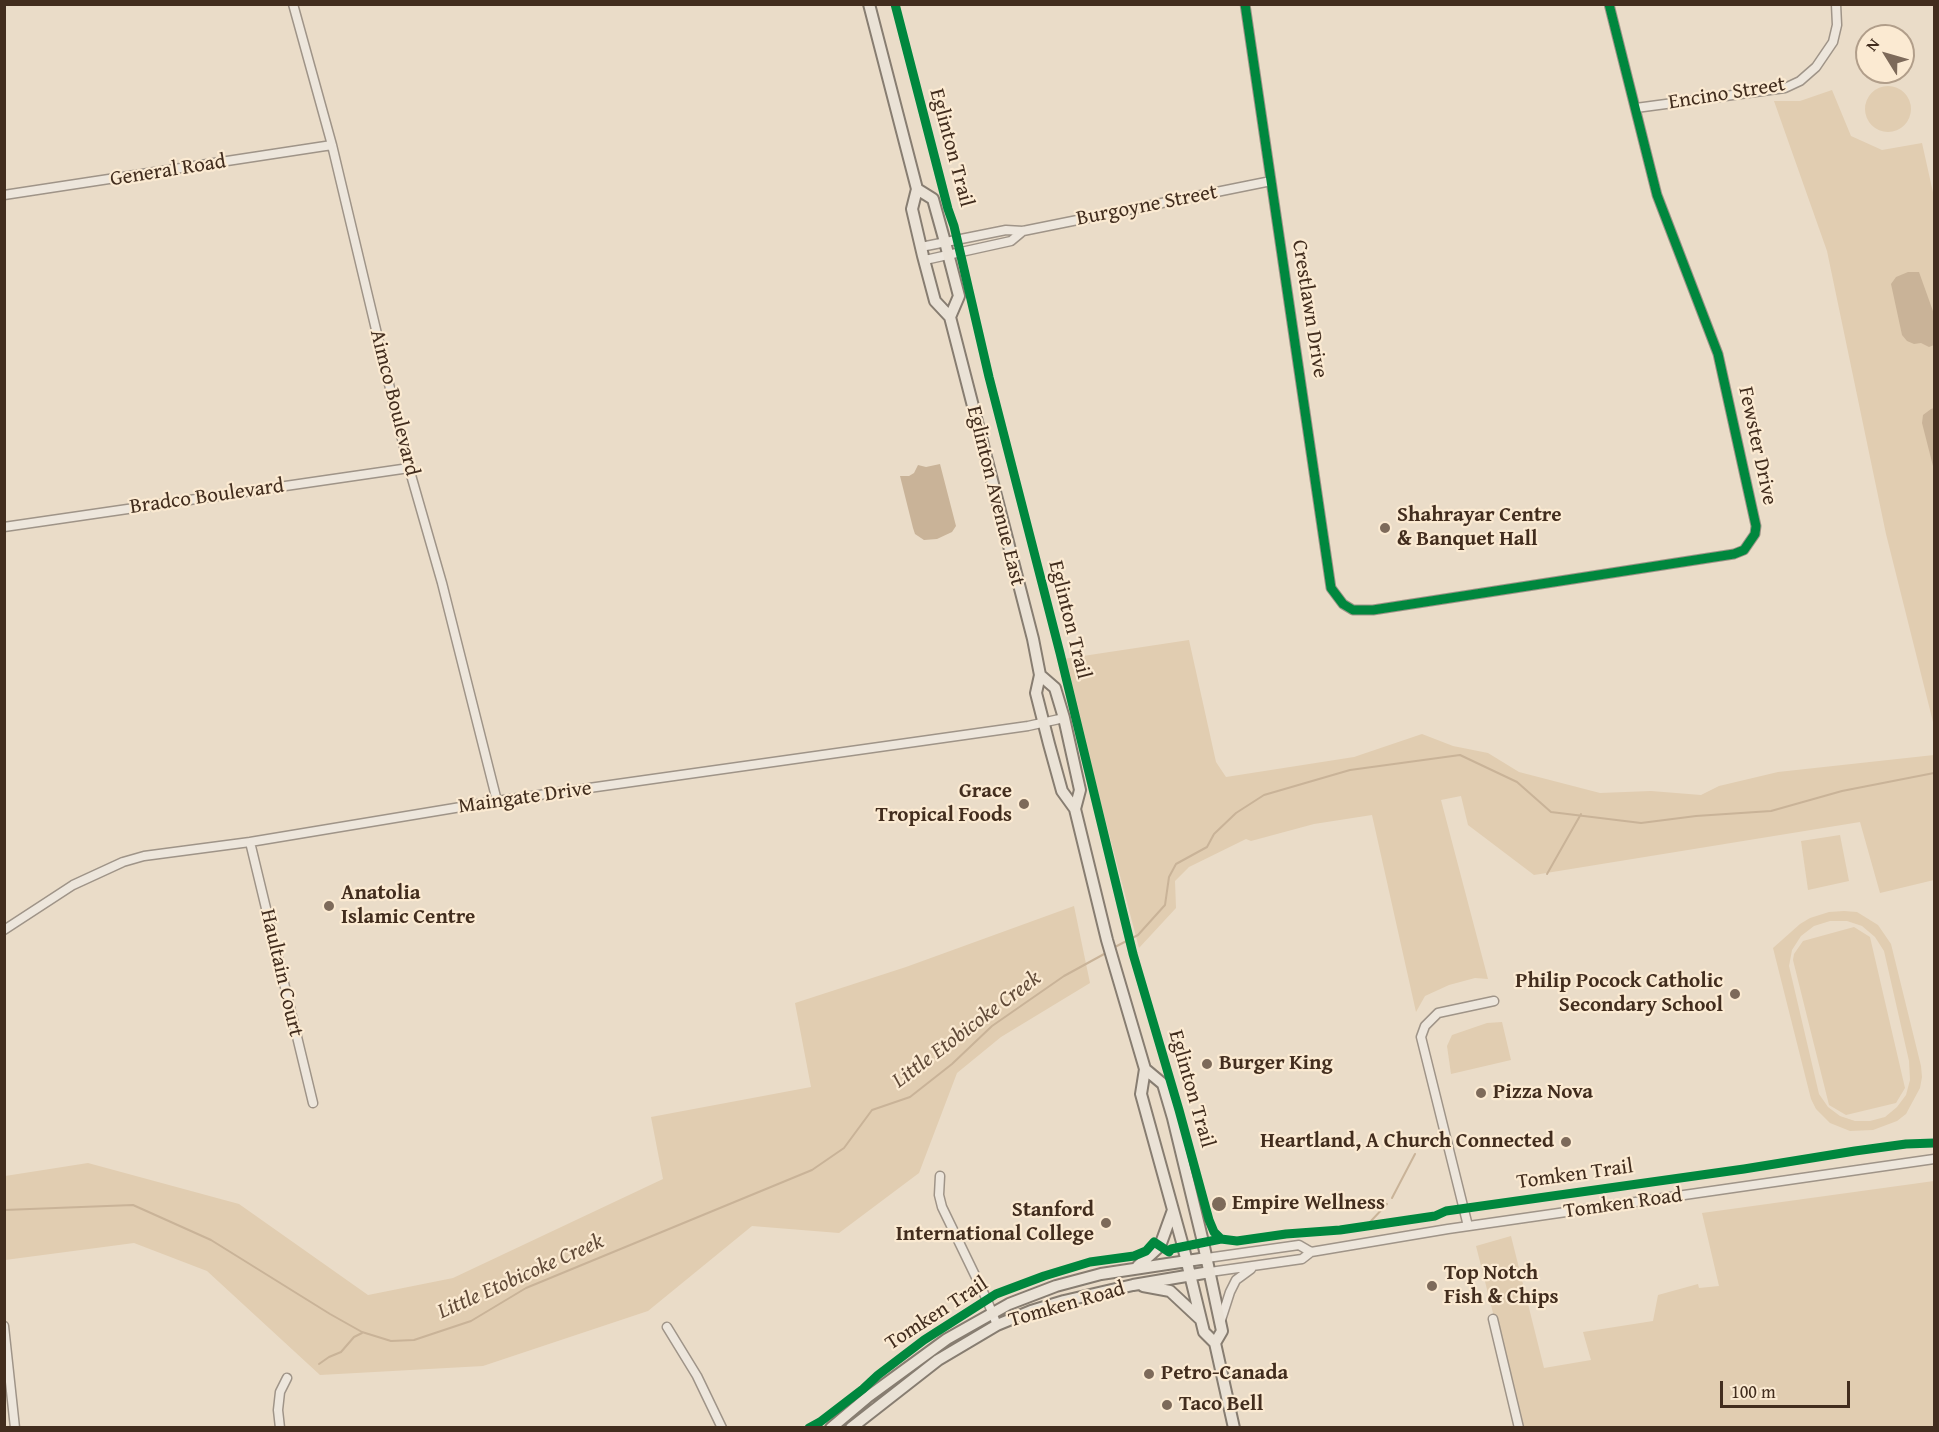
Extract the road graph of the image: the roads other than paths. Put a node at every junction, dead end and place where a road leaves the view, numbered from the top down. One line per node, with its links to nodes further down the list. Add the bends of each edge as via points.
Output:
1 (293, 4): 7 (street, Aimco Boulevard)
2 (869, 4): 9 (main road, Eglinton Avenue East)
3 (1245, 4): 8 (street, Crestlawn Drive)
4 (1610, 4): 6 (street, Fewster Drive)
5 (1836, 4): 6 (street, Encino Street, via 1833,42 1816,67 1800,81 1785,88)
6 (1636, 108): 19 (street, Fewster Drive, via 1657,195 1718,354 1756,526 1751,542 1734,555)
7 (332, 145): 10 (street, General Road); 17 (street, Aimco Boulevard)
8 (1271, 181): 11 (street, Burgoyne Street); 19 (street, Crestlawn Drive, via 1331,588)
9 (917, 189): 12 (main road, Eglinton Avenue East, via 933,199); 13 (main road, Eglinton Avenue East, via 912,209)
10 (4, 195)
11 (1023, 231): 12 (street, Burgoyne Street, via 1006,230); 14 (street, Burgoyne Street, via 1011,241)
12 (945, 242): 13 (street, Burgoyne Street); 14 (main road, Eglinton Avenue East)
13 (921, 247): 15 (main road, Eglinton Avenue East)
14 (948, 255): 15 (street, Burgoyne Street); 16 (main road, Eglinton Avenue East, via 959,296)
15 (925, 260): 16 (main road, Eglinton Avenue East, via 935,301)
16 (950, 317): 20 (main road, Eglinton Avenue East)
17 (409, 468): 18 (street, Bradco Boulevard); 23 (street, Aimco Boulevard)
18 (4, 526)
19 (1353, 610)
20 (1040, 675): 21 (main road, Eglinton Avenue East, via 1055,688); 22 (main road, Eglinton Avenue East, via 1036,693)
21 (1064, 718): 22 (street, Maingate Drive); 24 (main road, Eglinton Avenue East, via 1080,790)
22 (1044, 723): 23 (street, Maingate Drive); 24 (main road, Eglinton Avenue East, via 1062,791)
23 (497, 801): 25 (street, Maingate Drive)
24 (1075, 809): 28 (main road, Eglinton Avenue East, via 1107,940)
25 (250, 842): 26 (street, Maingate Drive, via 123,862 73,885); 29 (street, Haultain Court)
26 (4, 930)
27 (1494, 1001): 33 (street, via 1438,1013 1421,1036)
28 (1145, 1069): 32 (main road, Eglinton Avenue East, via 1141,1094); 35 (main road, Eglinton Avenue East, via 1163,1084)
29 (313, 1103)
30 (1935, 1159): 33 (street, Tomken Road)
31 (940, 1176): 42 (street, via 942,1206)
32 (1173, 1210): 36 (main road, Eglinton Avenue East); 38 (main road, via 1160,1246)
33 (1468, 1226): 34 (street, Tomken Road)
34 (1311, 1252): 35 (street, Tomken Road, via 1299,1245); 37 (street, Tomken Road, via 1302,1259)
35 (1207, 1258): 36 (main road, Tomken Road); 39 (main road, Eglinton Avenue East)
36 (1187, 1261): 38 (main road, Tomken Road); 40 (main road, Eglinton Avenue East)
37 (1254, 1267): 39 (street, Tomken Road); 45 (street, via 1236,1280)
38 (1135, 1268): 42 (main road, Tomken Road, via 1071,1281)
39 (1210, 1272): 40 (main road, Tomken Road); 45 (main road, Eglinton Avenue East)
40 (1190, 1274): 41 (main road, Tomken Road); 43 (main road, Eglinton Avenue East)
41 (1133, 1285): 43 (main road, via 1170,1292); 46 (main road, Tomken Road, via 1064,1301)
42 (992, 1313): 46 (street); 54 (main road, Tomken Road, via 922,1357)
43 (1200, 1319): 49 (main road, Eglinton Avenue East, via 1204,1332)
44 (1493, 1319): 57 (street)
45 (1220, 1323): 49 (main road, Eglinton Avenue East, via 1222,1331)
46 (997, 1325): 55 (main road, Tomken Road, via 938,1360)
47 (4, 1326): 51 (street)
48 (667, 1327): 53 (street)
49 (1215, 1343): 56 (main road, Eglinton Avenue East)
50 (286, 1378): 52 (street, via 280,1392)
51 (15, 1428)
52 (280, 1428)
53 (722, 1428)
54 (831, 1428)
55 (851, 1428)
56 (1234, 1428)
57 (1519, 1428)

